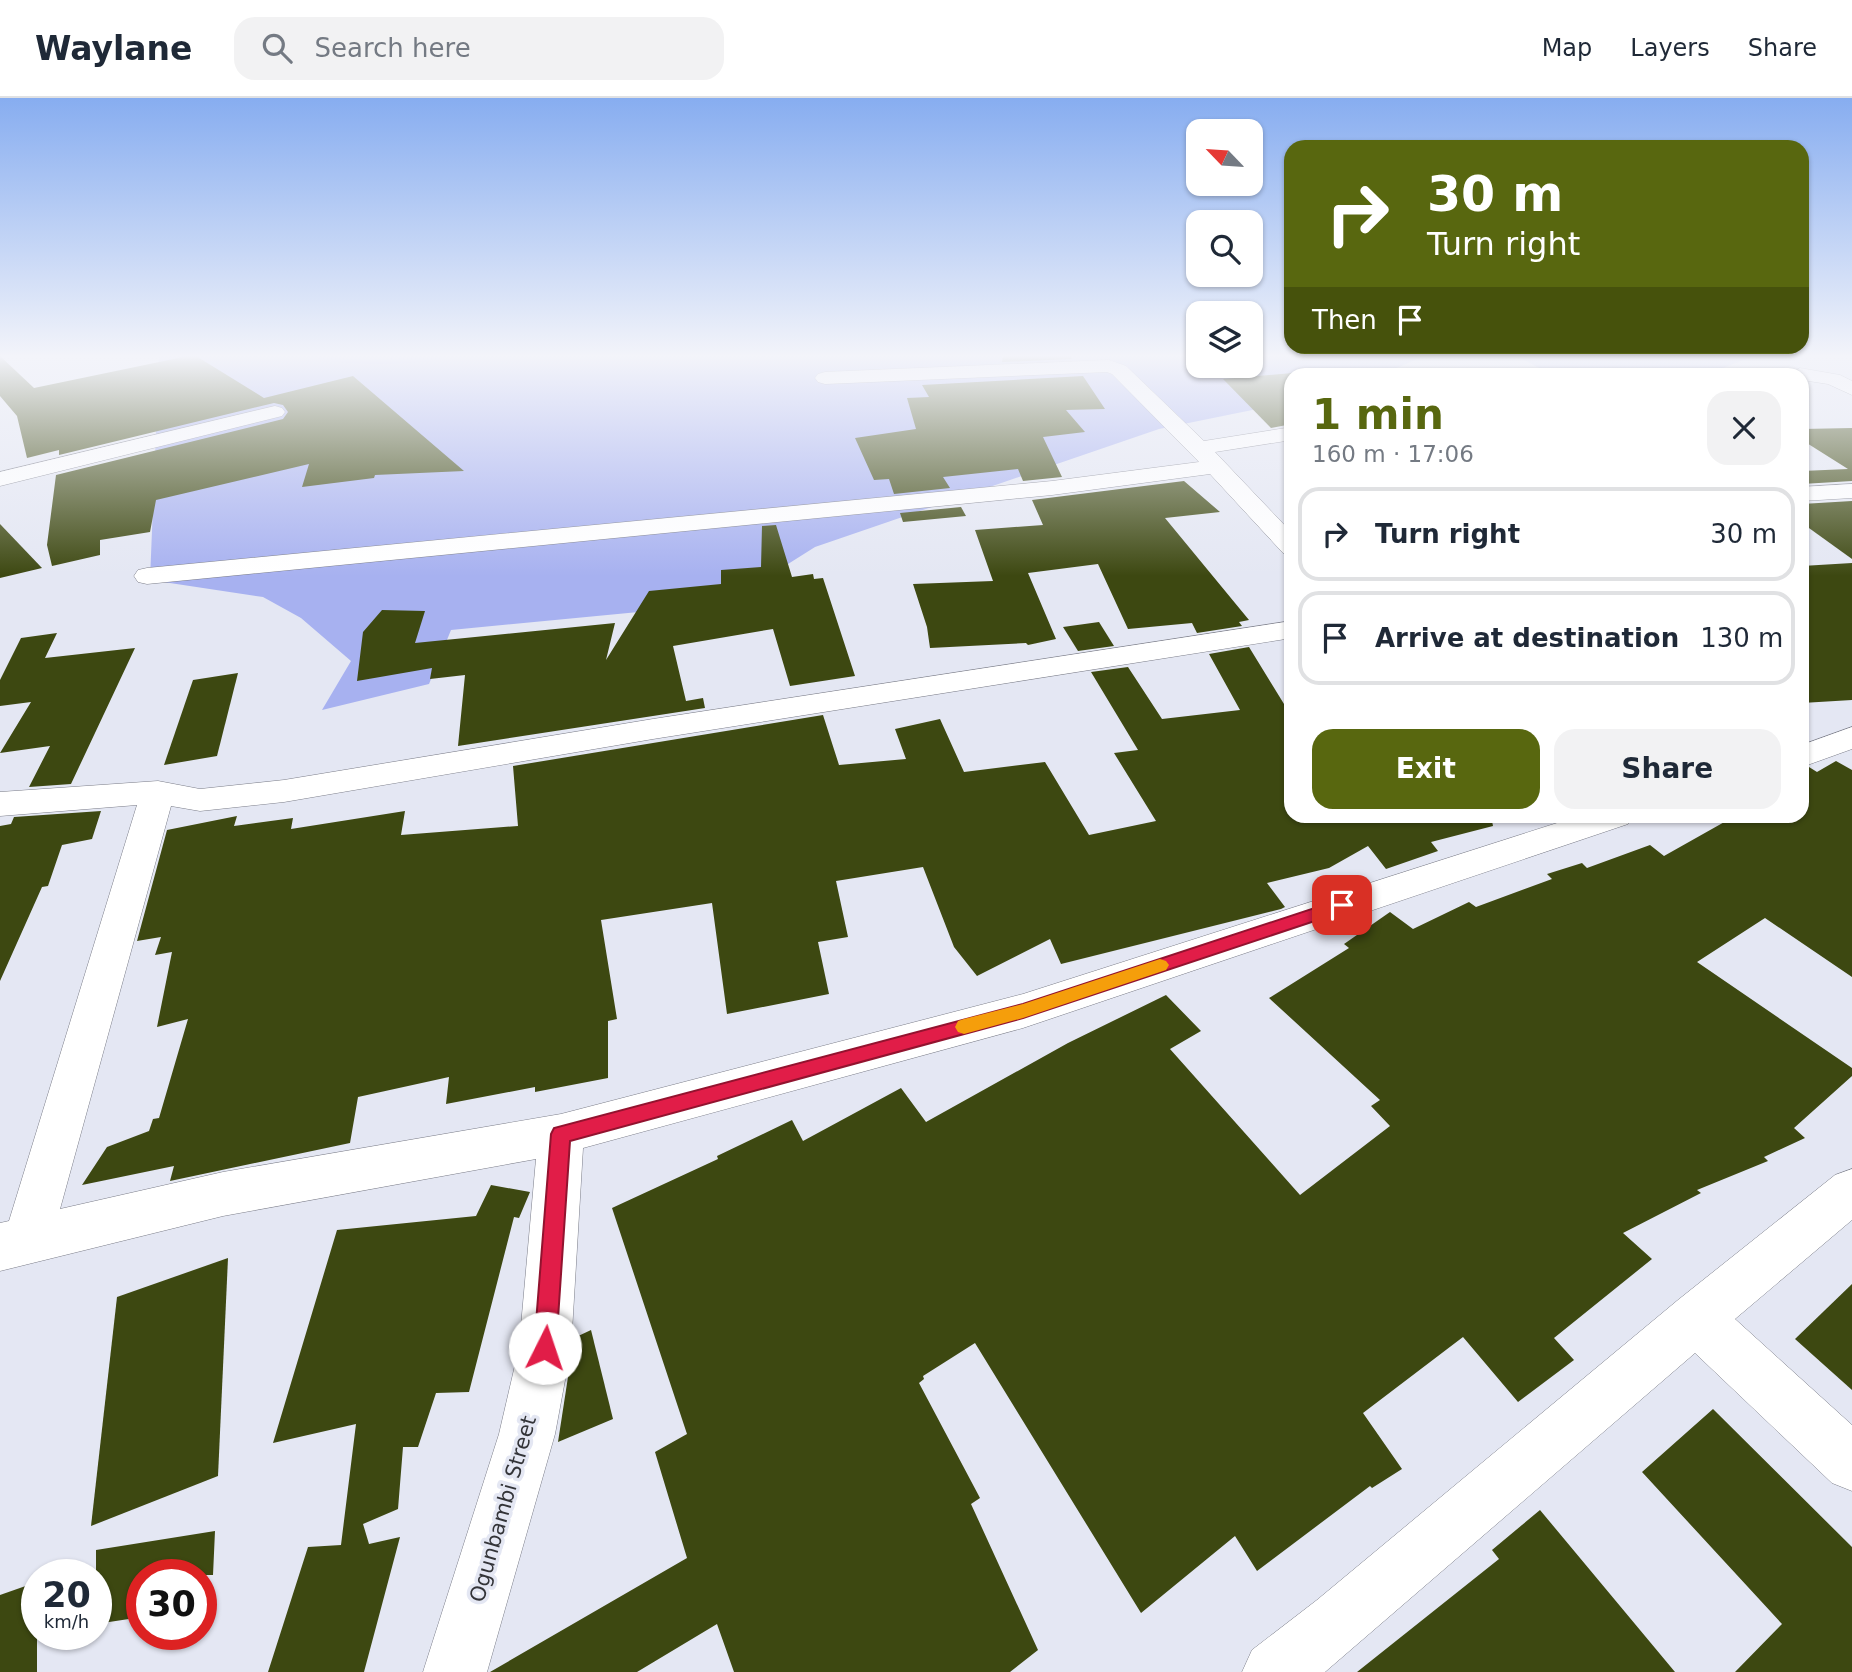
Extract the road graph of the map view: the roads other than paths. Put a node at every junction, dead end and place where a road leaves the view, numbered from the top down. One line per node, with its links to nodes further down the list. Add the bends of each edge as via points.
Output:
1 (204, 429): 6 (street)
2 (1180, 429): 4 (street)
3 (1284, 434): 4 (street)
4 (1199, 448): 5 (street)
5 (1217, 467): 9 (street); 10 (street, via 1052,488)
6 (0, 480)
7 (1852, 491): 8 (street)
8 (1809, 494)
9 (1284, 539)
10 (147, 576)
11 (1284, 630): 14 (street, via 284,791 200,800)
12 (1852, 737): 13 (street)
13 (1809, 754)
14 (158, 792): 15 (street); 20 (street)
15 (0, 804)
16 (1565, 823): 17 (street)
17 (1543, 826): 18 (street, via 1023,1011)
18 (561, 1134): 20 (street, via 223,1194); 23 (street, Ogunbambi Street, via 545,1348 527,1434)
19 (1852, 1191): 21 (street)
20 (14, 1243)
21 (1696, 1318): 22 (street); 24 (street)
22 (1852, 1462)
23 (455, 1672)
24 (1274, 1672)

